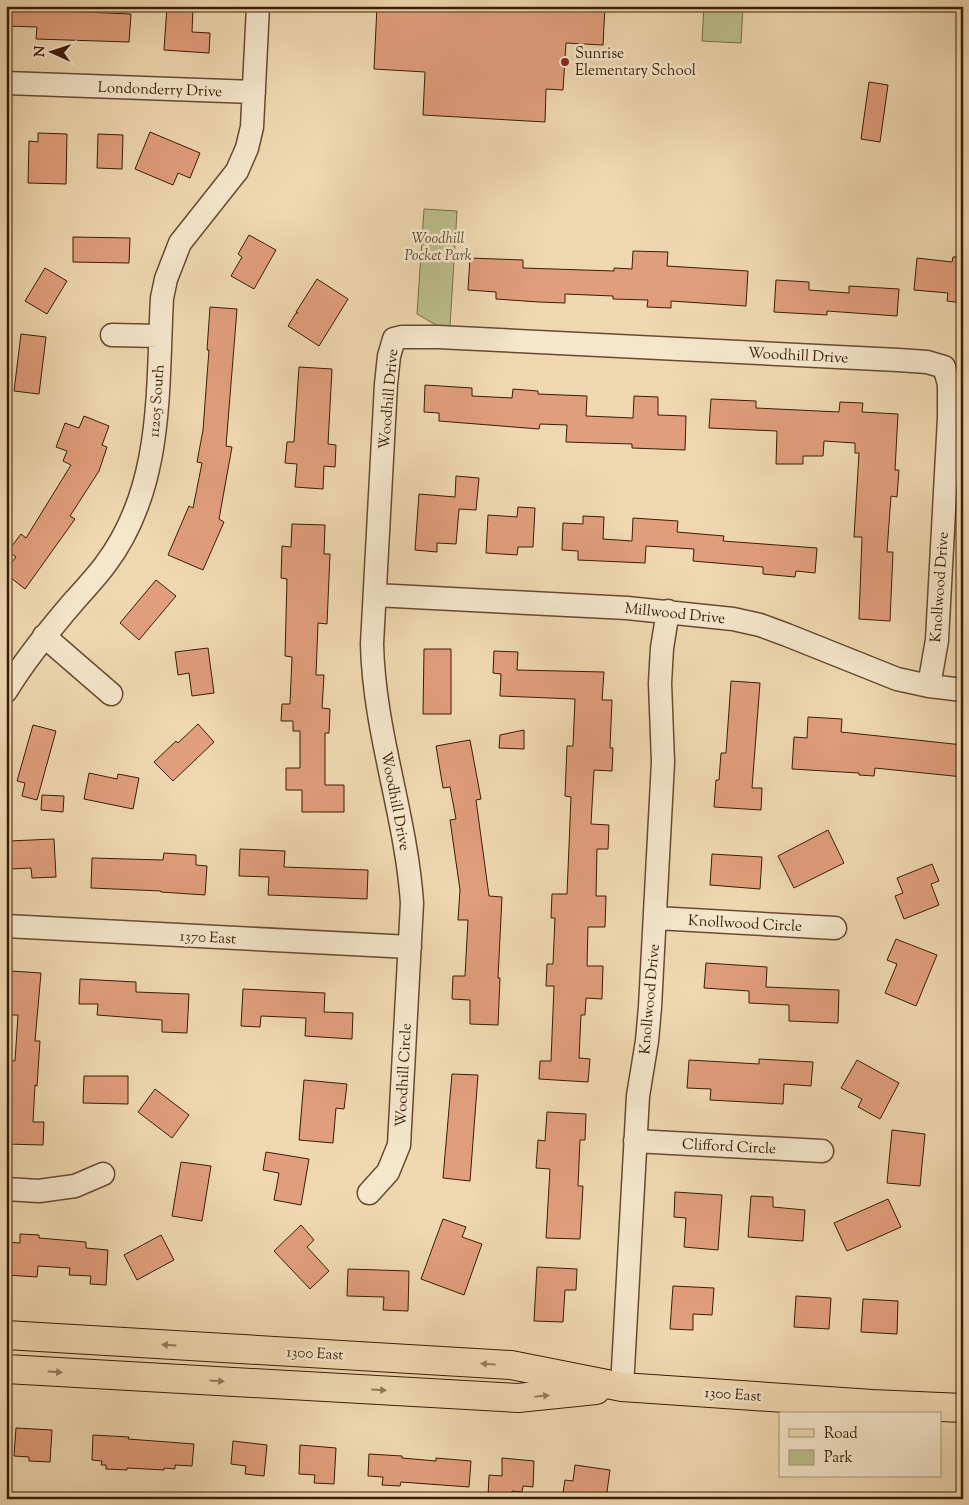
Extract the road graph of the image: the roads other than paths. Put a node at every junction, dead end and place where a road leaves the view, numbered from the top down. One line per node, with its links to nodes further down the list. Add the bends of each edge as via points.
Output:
1 (258, 6): 3 (street, 11205 South)
2 (6, 83): 3 (street, Londonderry Drive)
3 (254, 92): 5 (street, 11205 South, via 252,127 237,170 192,226 172,260 162,298)
4 (112, 335): 5 (street)
5 (160, 336): 9 (street, 11205 South, via 156,425 140,499 125,534 105,565)
6 (944, 367): 7 (street, Woodhill Drive, via 898,360 448,337 394,339 386,384); 10 (street, Knollwood Drive, via 949,384 949,418 937,640)
7 (375, 594): 8 (street, Millwood Drive); 17 (street, Woodhill Drive, via 373,676 409,871 412,903)
8 (668, 611): 10 (street, Millwood Drive, via 760,625 897,679); 14 (street, Knollwood Drive, via 661,657 663,762)
9 (44, 636): 12 (street, 11205 South); 13 (street)
10 (929, 686): 11 (street, Millwood Drive)
11 (963, 690)
12 (6, 691)
13 (111, 694)
14 (656, 918): 16 (street, Knollwood Circle); 18 (street, Knollwood Drive, via 647,1042)
15 (6, 926): 17 (street, 1370 East)
16 (835, 928)
17 (410, 947): 22 (street, Woodhill Circle, via 399,1145 388,1172)
18 (635, 1141): 19 (street, Clifford Circle); 25 (street, Knollwood Drive)
19 (822, 1151)
20 (103, 1174): 21 (street, via 75,1186 38,1191)
21 (6, 1189)
22 (369, 1193)
23 (6, 1335): 25 (main road, 1300 East, one-way to 23, via 511,1365)
24 (6, 1369): 25 (main road, 1300 East, one-way to 25, via 518,1398)
25 (622, 1387): 26 (main road, 1300 East)
26 (963, 1408)

